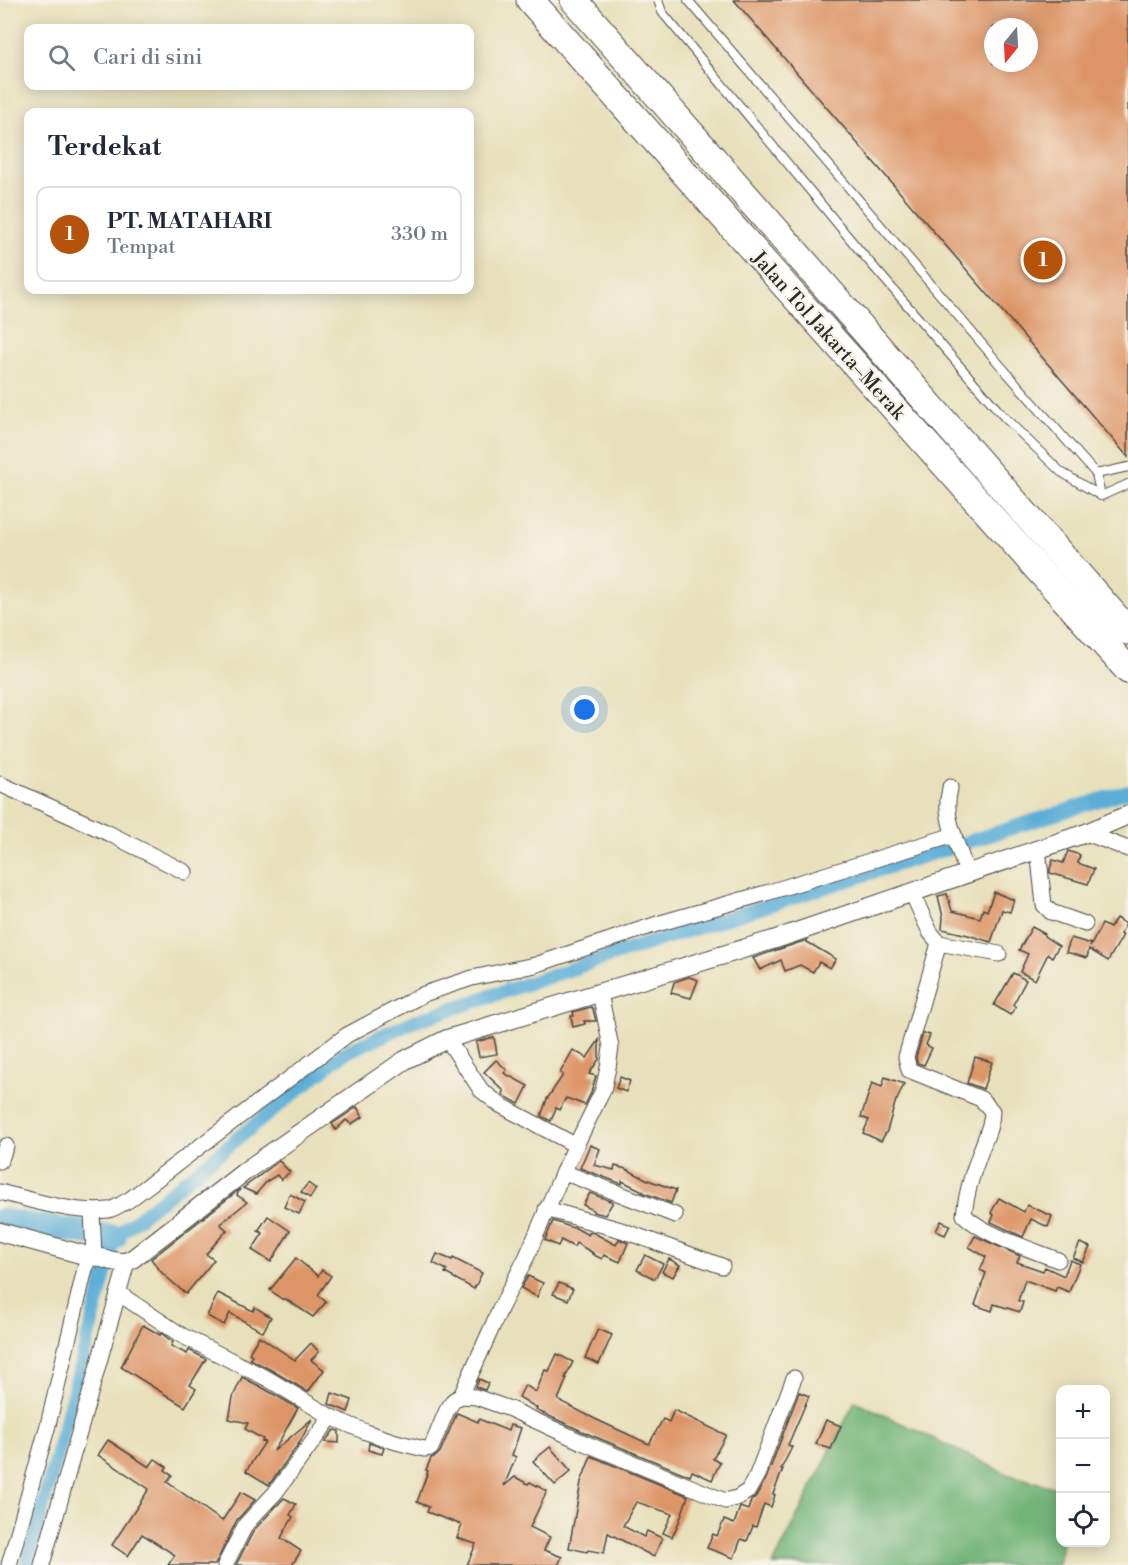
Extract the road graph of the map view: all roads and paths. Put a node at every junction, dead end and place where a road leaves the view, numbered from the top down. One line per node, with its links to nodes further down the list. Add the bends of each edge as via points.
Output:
1 (530, 0): 10 (highway, Jalan Tol Jakarta–Merak)
2 (574, 0): 9 (highway, Jalan Tol Jakarta–Merak)
3 (658, 0): 8 (lane, via 662,12 814,196 1004,417 1061,472)
4 (688, 0): 6 (lane)
5 (1128, 467): 6 (lane)
6 (1096, 474): 8 (lane)
7 (1128, 484): 8 (lane)
8 (1101, 496)
9 (1128, 631)
10 (1128, 670)
11 (0, 784): 19 (street)
12 (950, 787): 15 (street, via 948,801)
13 (1128, 815): 14 (street)
14 (1086, 833): 16 (street); 17 (street)
15 (955, 838): 18 (street); 32 (street, via 657,924 535,965 472,978 424,994 347,1035 129,1200)
16 (1038, 849): 18 (street); 21 (street, via 1044,905 1051,912)
17 (1128, 849)
18 (966, 869): 20 (street)
19 (185, 872)
20 (912, 893): 22 (street); 24 (street)
21 (1085, 924)
22 (939, 943): 23 (street); 36 (street, via 906,1057 909,1070 981,1099 992,1111 964,1215 986,1231)
23 (999, 954)
24 (600, 993): 25 (street); 26 (street, via 610,1047 608,1068 603,1089)
25 (447, 1039): 26 (street, via 481,1090 500,1105); 37 (street, via 405,1060 248,1169 131,1260)
26 (575, 1144): 29 (street)
27 (6, 1146): 28 (street)
28 (0, 1161)
29 (562, 1172): 31 (street); 33 (street)
30 (0, 1192): 32 (street)
31 (546, 1209): 38 (street, via 621,1230); 41 (street)
32 (92, 1215): 35 (street)
33 (675, 1215)
34 (0, 1232): 35 (street)
35 (94, 1255): 37 (street); 43 (street)
36 (1058, 1260)
37 (123, 1262): 39 (street)
38 (722, 1266)
39 (118, 1293): 42 (street, via 181,1335 268,1378); 44 (street)
40 (795, 1378): 41 (street, via 757,1475 747,1491 725,1501 510,1409)
41 (461, 1396): 42 (street, via 447,1410 431,1448 396,1443)
42 (331, 1417): 45 (street, via 275,1493 246,1524)
43 (9, 1565)
44 (42, 1565)
45 (225, 1565)

